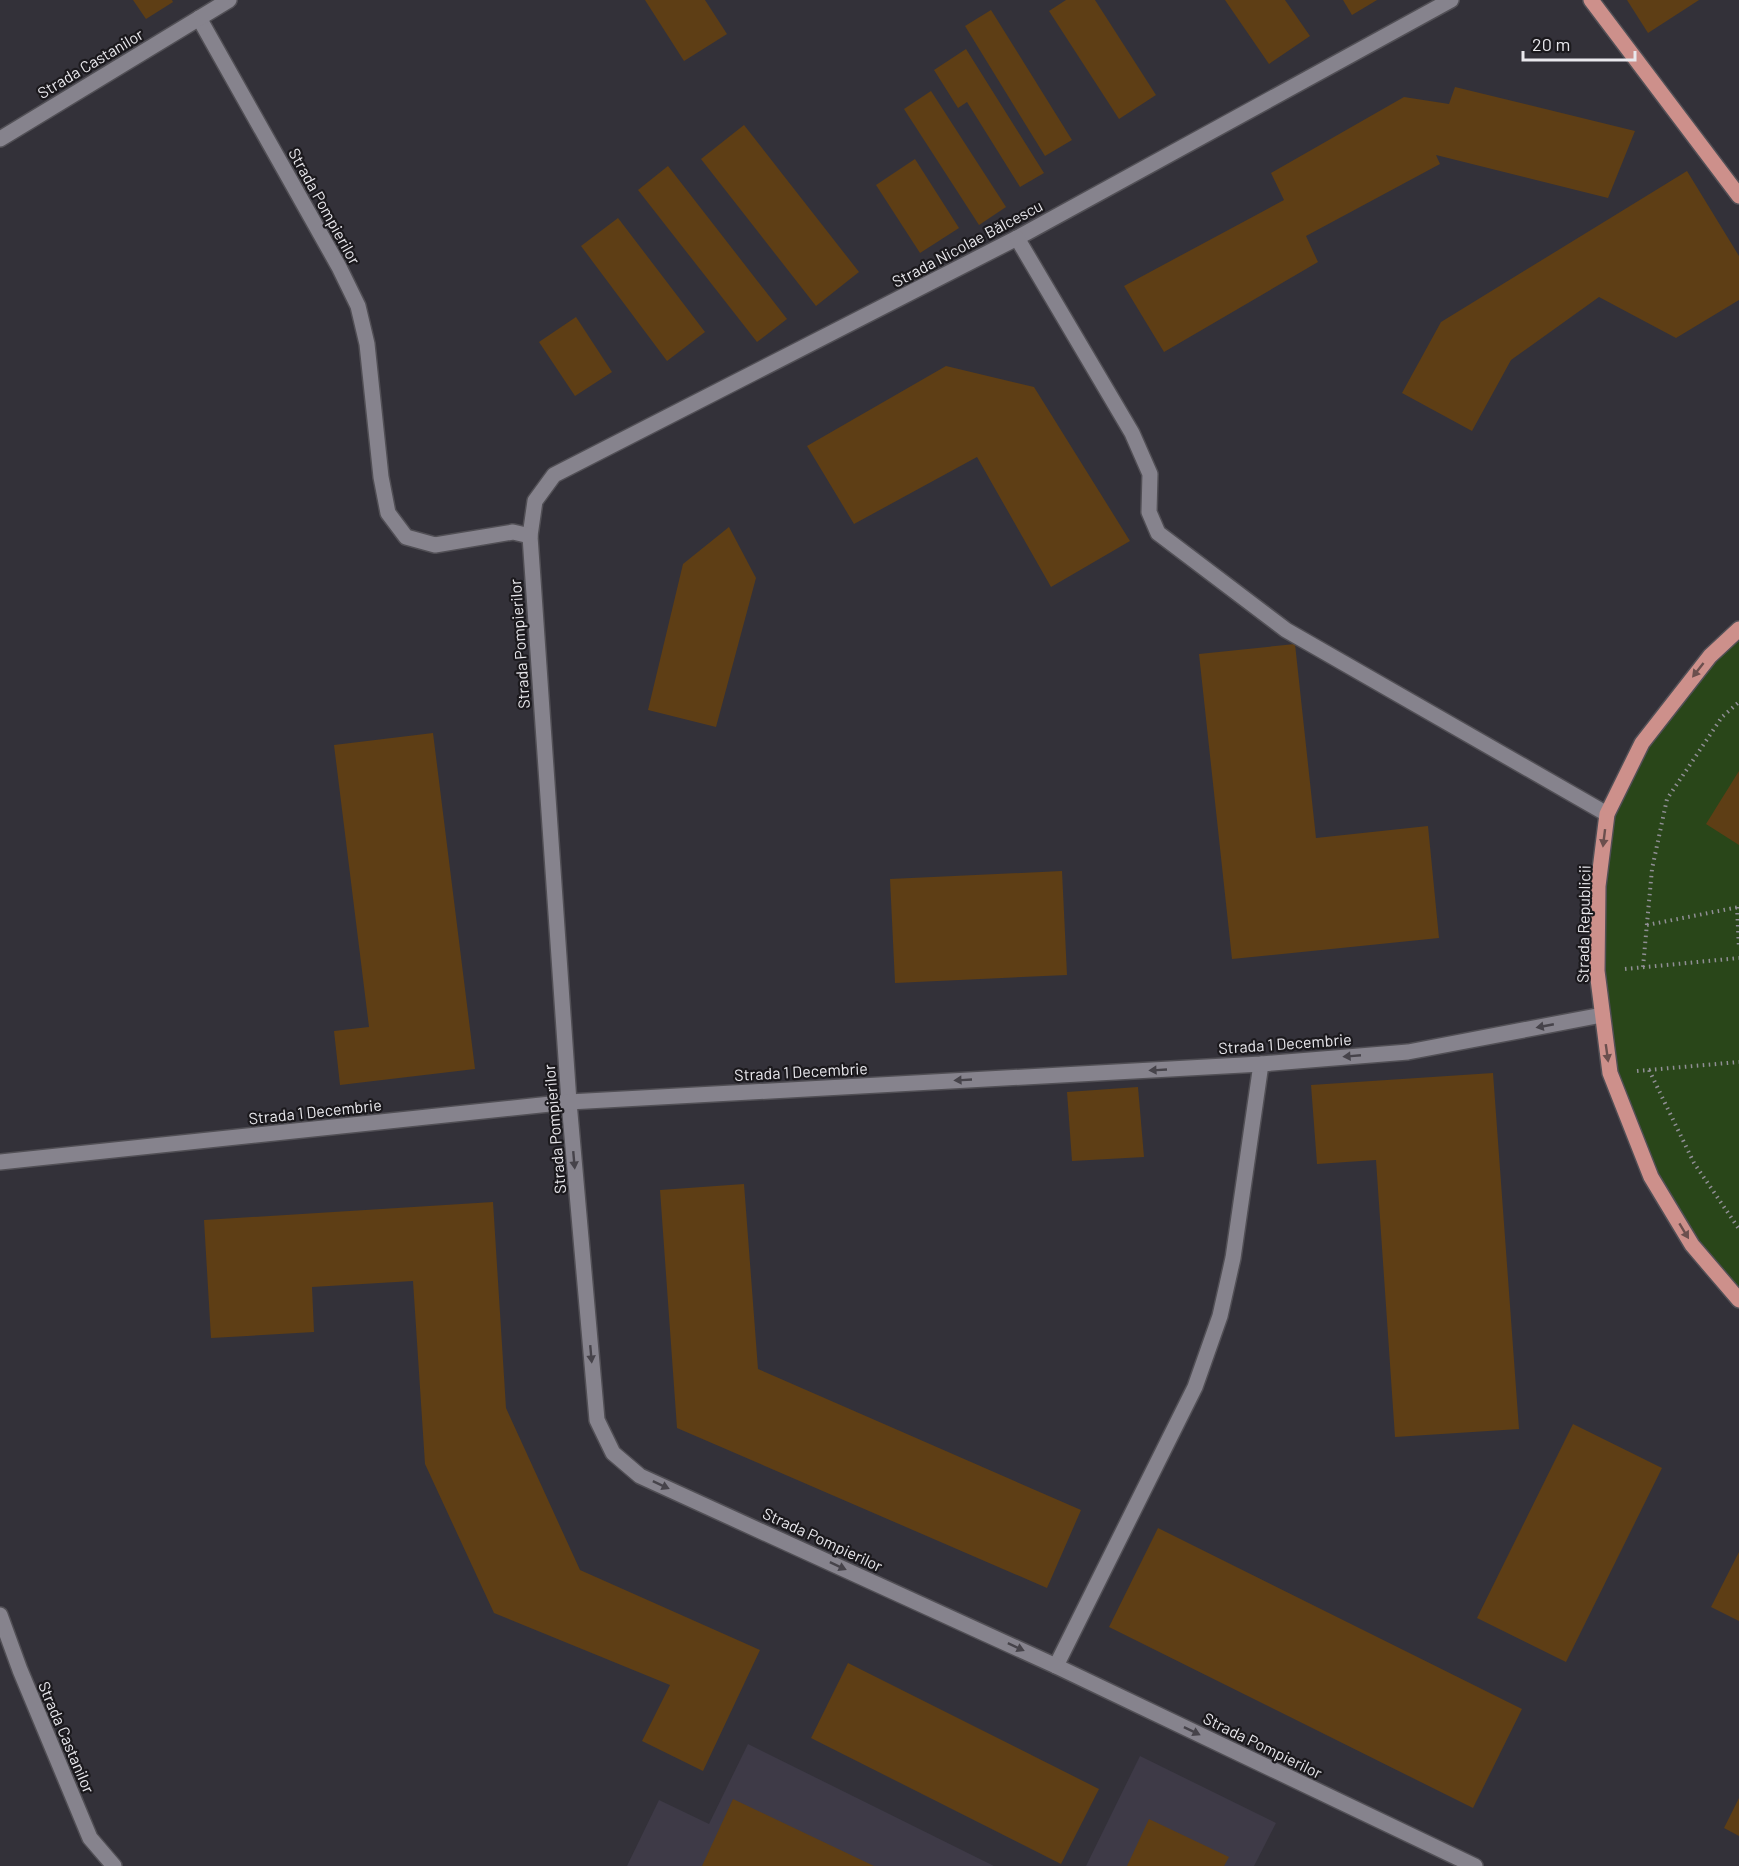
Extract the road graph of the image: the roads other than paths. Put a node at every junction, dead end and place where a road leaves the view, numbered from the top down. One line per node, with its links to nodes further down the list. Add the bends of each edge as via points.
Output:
1 (229, 0): 4 (street, Strada Castanilor)
2 (1451, 0): 7 (street, Strada Nicolae Bălcescu)
3 (1591, 0): 6 (main road)
4 (199, 18): 5 (street, Strada Castanilor); 8 (street, Strada Pompierilor, via 358,306 367,344 388,513 406,537 435,545 513,532)
5 (0, 140)
6 (1739, 196)
7 (1017, 238): 8 (street, Strada Nicolae Bălcescu, via 554,475 535,501); 10 (street, via 1132,433 1150,474 1149,512 1158,533 1286,630)
8 (530, 536): 13 (street, Strada Pompierilor)
9 (1739, 629): 10 (main road, Strada Republicii, one-way to 10, via 1710,656 1642,743)
10 (1607, 814): 11 (main road, Strada Republicii, one-way to 11, via 1598,886 1597,971)
11 (1602, 1015): 12 (street, Strada 1 Decembrie, one-way to 12, via 1408,1052); 15 (main road, Strada Republicii, one-way to 15, via 1610,1073 1651,1177 1692,1245)
12 (1261, 1064): 13 (street, Strada 1 Decembrie, one-way to 13); 17 (street, via 1233,1258 1220,1316 1195,1388)
13 (569, 1102): 14 (street, Strada 1 Decembrie); 17 (street, Strada Pompierilor, one-way to 17, via 597,1420 613,1453 640,1476)
14 (0, 1162)
15 (1739, 1300)
16 (0, 1615): 18 (street, Strada Castanilor, via 90,1838)
17 (1056, 1666): 19 (street, Strada Pompierilor, one-way to 19)
18 (114, 1866)
19 (1475, 1866)

